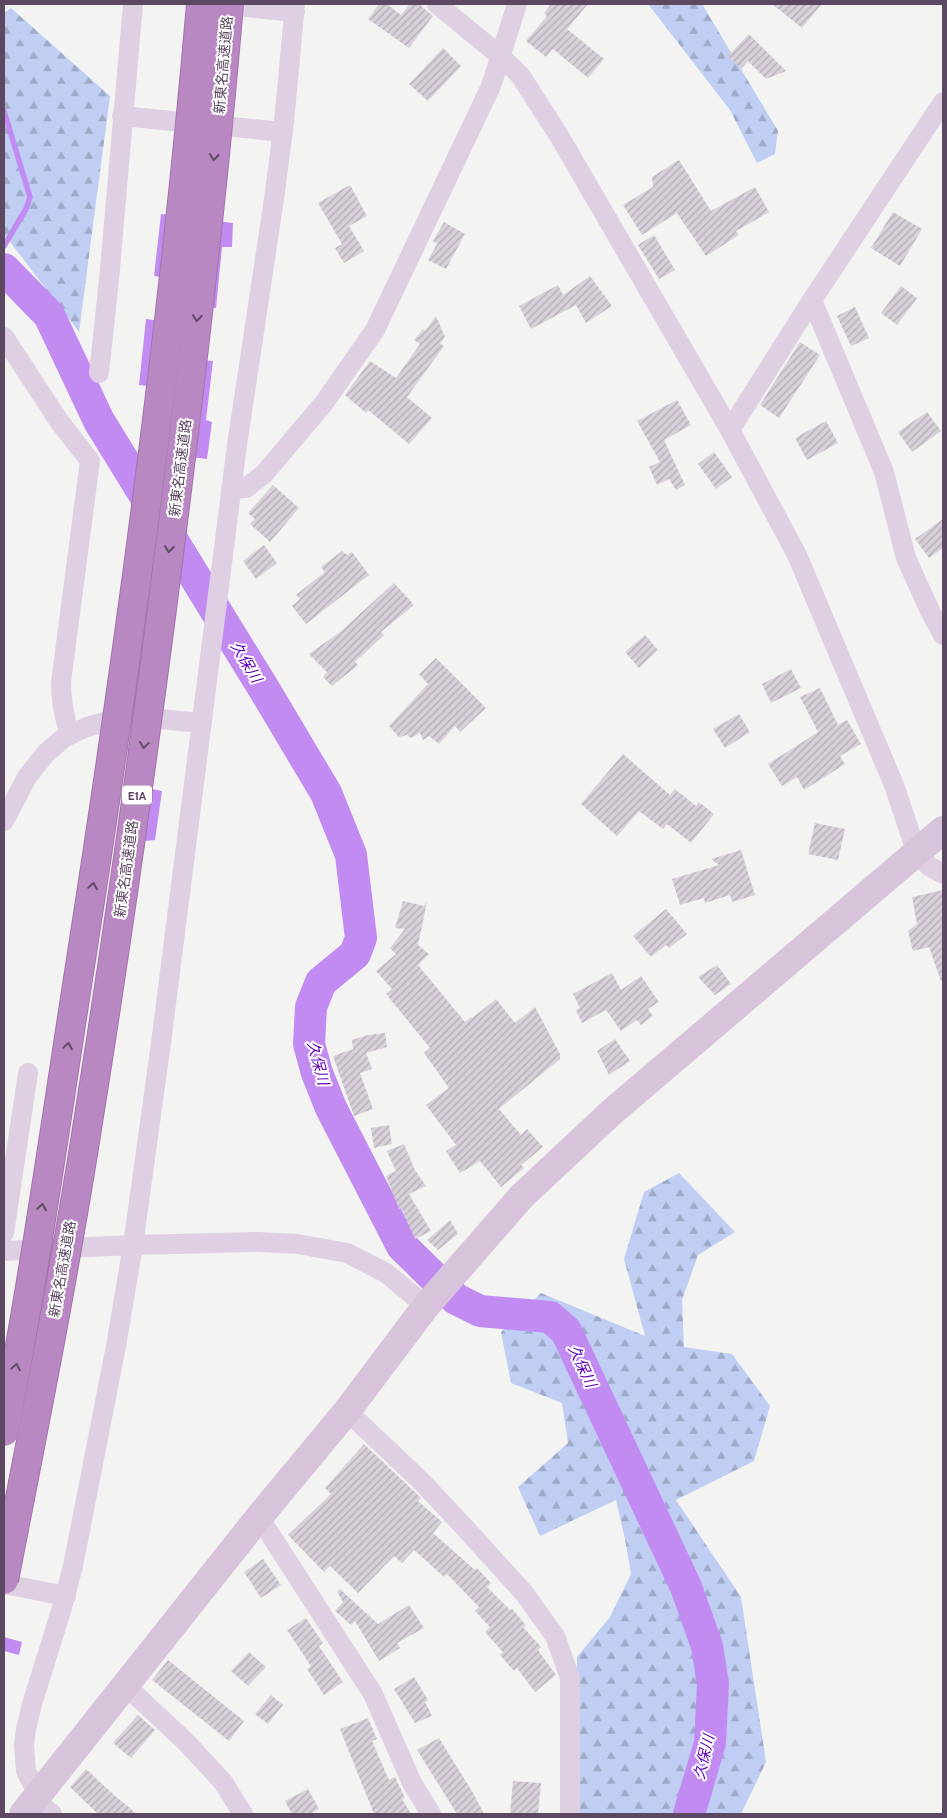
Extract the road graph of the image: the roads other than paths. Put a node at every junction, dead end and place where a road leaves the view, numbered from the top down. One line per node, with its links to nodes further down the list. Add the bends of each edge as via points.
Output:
1 (133, 4): 10 (street)
2 (201, 4): 30 (highway, 新東名高速道路 / E1A, one-way to 2, bridge, via 58,1112 112,759 158,406)
3 (212, 4): 7 (street)
4 (229, 4): 32 (highway, 新東名高速道路 / E1A, one-way to 32, bridge, via 187,412 142,759 89,1118)
5 (437, 4): 8 (street)
6 (517, 4): 8 (street)
7 (295, 8): 11 (street)
8 (499, 55): 15 (street, via 520,75 558,134); 16 (street, via 491,86 375,330 324,404 264,474 246,488)
9 (943, 102): 12 (street)
10 (122, 116): 11 (street); 14 (street)
11 (283, 132): 16 (street)
12 (812, 300): 15 (street); 17 (street, via 884,472 906,558)
13 (4, 337): 19 (street, via 59,421 90,461 61,682 61,699)
14 (99, 373)
15 (730, 430): 22 (street, via 798,555 894,785)
16 (231, 489): 18 (street)
17 (943, 635)
18 (202, 723): 19 (street, via 138,717 113,720); 26 (street)
19 (70, 735): 20 (street, via 46,754 27,777)
20 (4, 821)
21 (943, 830): 22 (street)
22 (917, 854): 23 (street); 28 (street, via 613,1111 522,1196)
23 (943, 874)
24 (28, 1073): 25 (street)
25 (4, 1234)
26 (133, 1245): 27 (street); 28 (street, via 258,1242 298,1244 347,1253 386,1273); 33 (street, via 83,1521)
27 (4, 1251)
28 (430, 1302): 29 (street)
29 (347, 1411): 31 (street); 38 (street, via 466,1529 524,1593 555,1636 570,1678)
30 (4, 1432)
31 (259, 1517): 34 (street); 37 (street, via 373,1694 412,1783)
32 (4, 1582): 33 (street)
33 (66, 1596): 35 (street, via 25,1737 26,1771 34,1787)
34 (126, 1686): 35 (street); 36 (street, via 224,1782)
35 (37, 1805)
36 (244, 1814)
37 (430, 1814)
38 (570, 1814)

